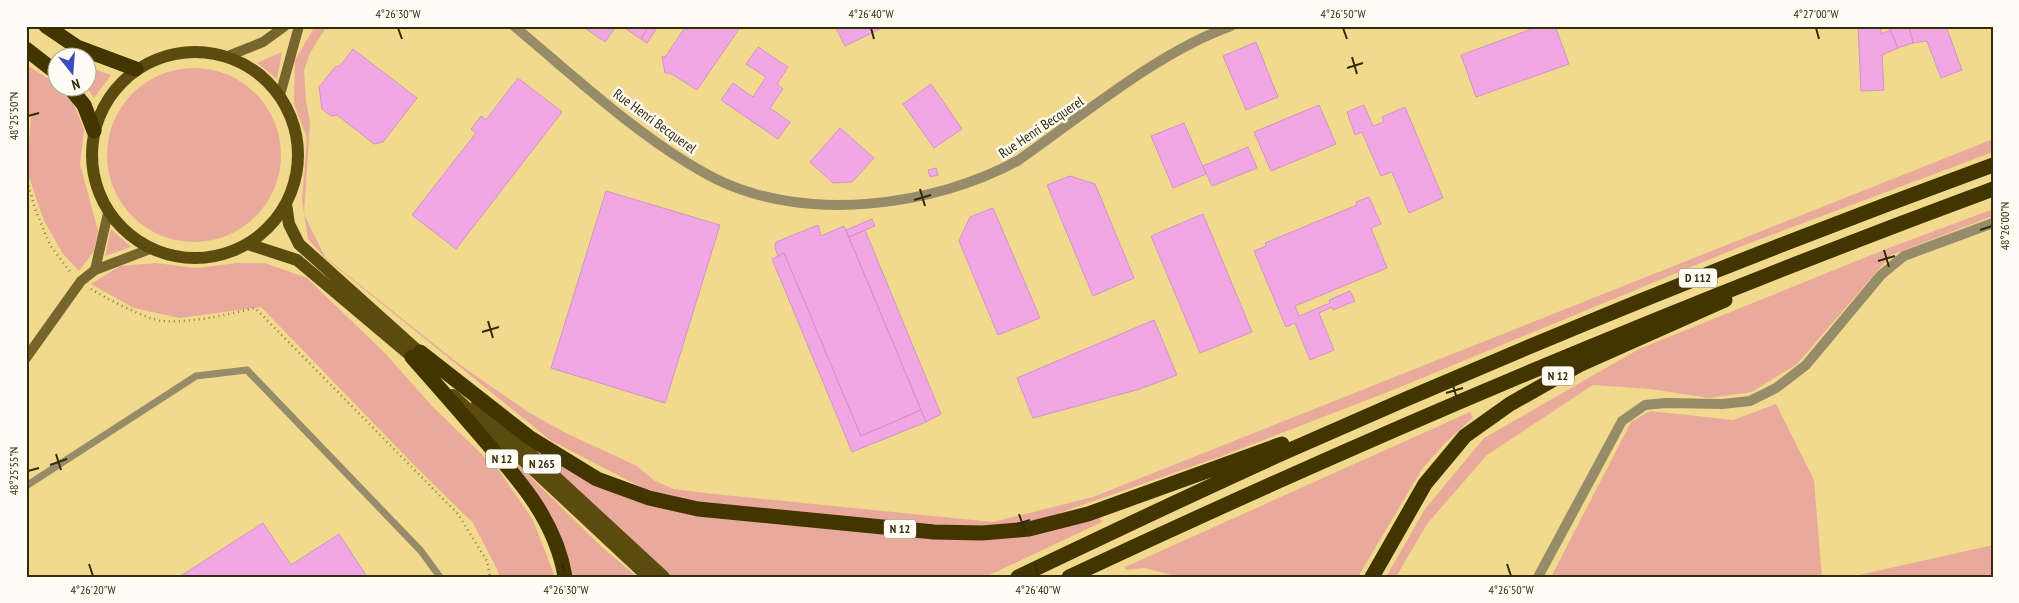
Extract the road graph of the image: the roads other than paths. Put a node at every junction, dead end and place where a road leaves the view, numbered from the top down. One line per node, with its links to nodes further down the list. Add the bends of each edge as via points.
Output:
1 (46, 26): 9 (highway, via 78,47)
2 (285, 26): 7 (street, via 263,42)
3 (299, 26): 10 (street)
4 (514, 26): 5 (street, Rue Henri Becquerel, via 616,112 716,179 768,198 822,204 881,204 938,192 1002,170 1140,74)
5 (1231, 26)
6 (26, 49): 8 (highway)
7 (228, 56): 9 (main road, via 192,52 163,56); 10 (main road, via 254,70)
8 (48, 66)
9 (136, 70): 12 (main road, via 117,86 107,100)
10 (280, 95): 15 (main road, via 292,118 298,143 298,168)
11 (78, 98): 12 (highway)
12 (94, 131): 16 (main road, via 91,159 96,187)
13 (1993, 165): 24 (highway, D 112, via 1656,294)
14 (1993, 189): 20 (highway, D 112)
15 (286, 204): 18 (main road, via 266,232); 22 (main road, N 265, via 289,224 299,244)
16 (108, 213): 19 (main road, via 127,234); 21 (street)
17 (1993, 223): 33 (street, via 1904,256 1881,275 1806,365 1776,388 1750,401 1646,405 1622,421)
18 (251, 245): 19 (main road, via 205,258 177,258); 22 (main road, N 265, via 297,260)
19 (150, 249): 21 (street)
20 (1811, 257): 31 (highway, D 112, via 1445,406); 32 (highway, N 12, via 1707,310 1579,364 1510,404 1465,436 1425,484)
21 (95, 270): 23 (street, via 82,281)
22 (416, 354): 24 (highway, N 12, via 530,438 597,479 648,498 698,509 934,532 982,533 1029,528 1088,514); 27 (highway, N 12, via 521,482 544,516); 28 (main road, N 265); 29 (main road, N 265)
23 (26, 358)
24 (1406, 400): 30 (highway)
25 (26, 486): 26 (lane, via 196,376 247,370 421,551)
26 (440, 577)
27 (565, 577)
28 (648, 577)
29 (664, 577)
30 (1018, 577)
31 (1069, 577)
32 (1372, 577)
33 (1538, 577)

